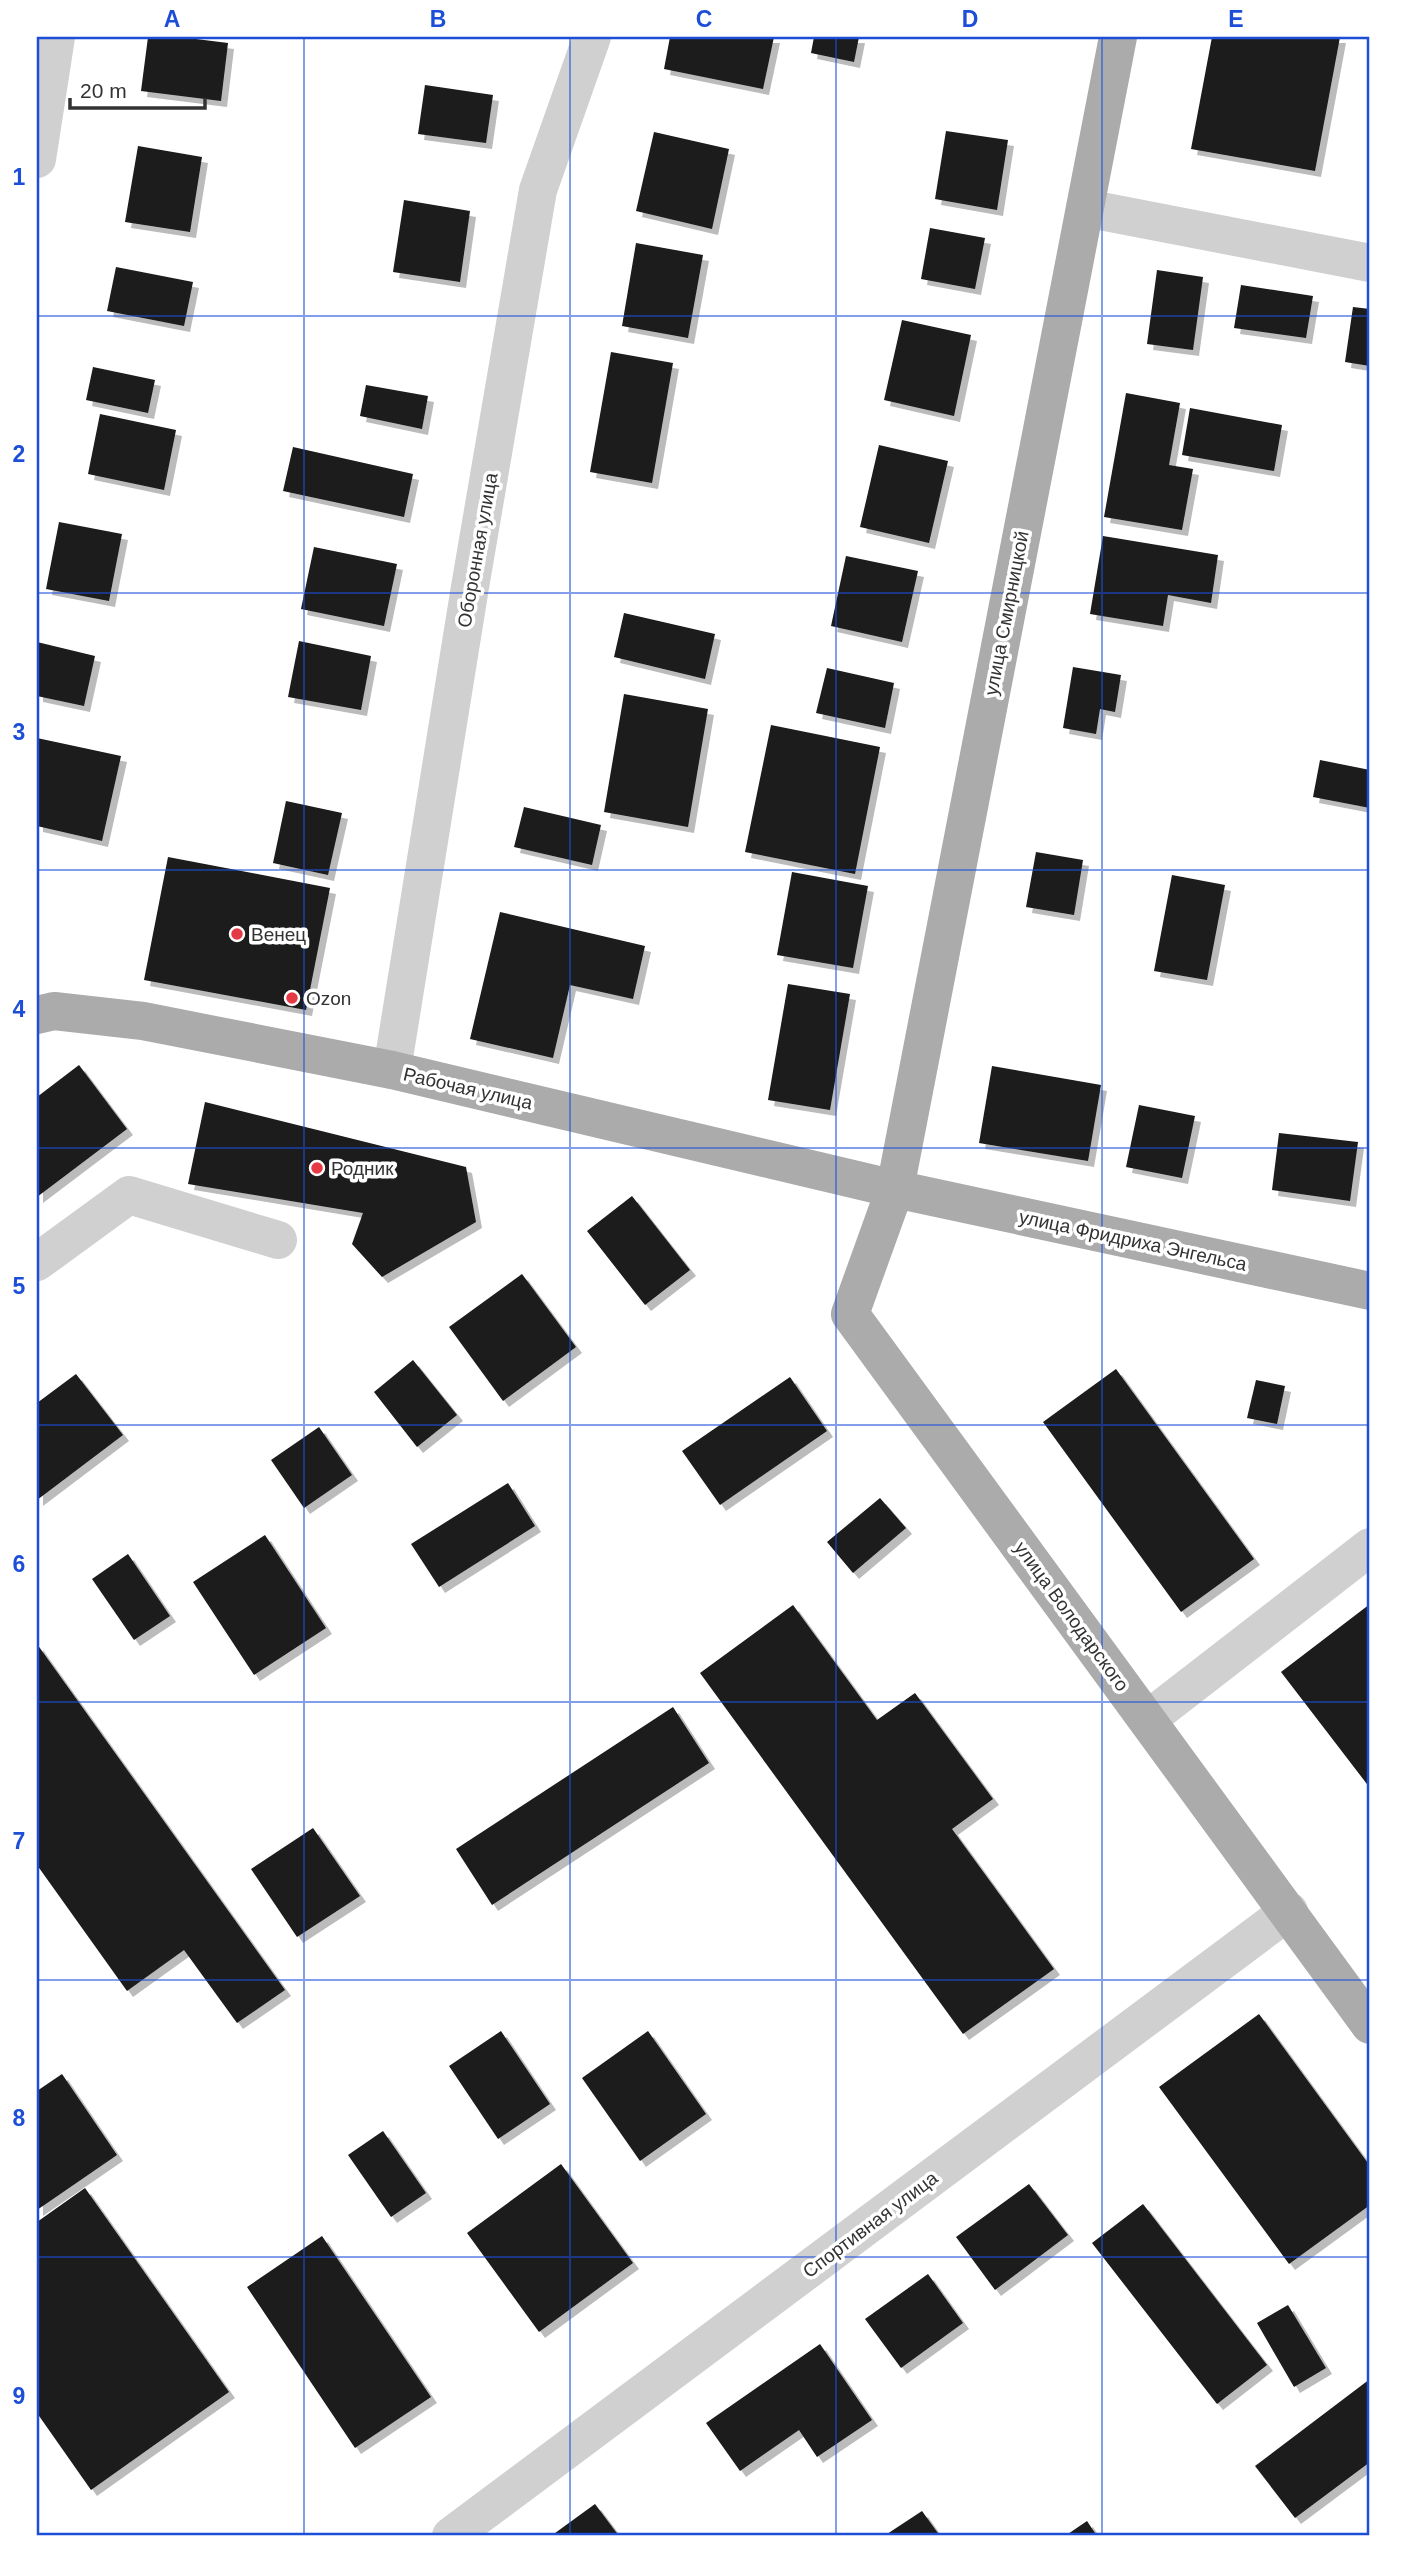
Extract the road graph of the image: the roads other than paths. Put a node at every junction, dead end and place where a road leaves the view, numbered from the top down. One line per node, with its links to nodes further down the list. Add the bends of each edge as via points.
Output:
1 (56, 37): 4 (street)
2 (592, 37): 8 (street, Оборонная улица, via 538,190)
3 (1118, 37): 5 (main road, улица Смирницкой)
4 (38, 142)
5 (1085, 208): 6 (street); 9 (main road, улица Смирницкой)
6 (1370, 263)
7 (37, 1016): 8 (main road, Рабочая улица, via 54,1011 143,1021)
8 (392, 1070): 9 (main road, Рабочая улица)
9 (895, 1189): 12 (main road, улица Фридриха Энгельса); 14 (main road, улица Володарского, via 850,1314)
10 (278, 1240): 11 (street, via 129,1195)
11 (37, 1262)
12 (1370, 1291)
13 (1370, 1547): 14 (street)
14 (1148, 1719): 15 (main road, улица Володарского)
15 (1289, 1911): 16 (main road, улица Володарского); 17 (street, Спортивная улица)
16 (1370, 2025)
17 (451, 2536)

